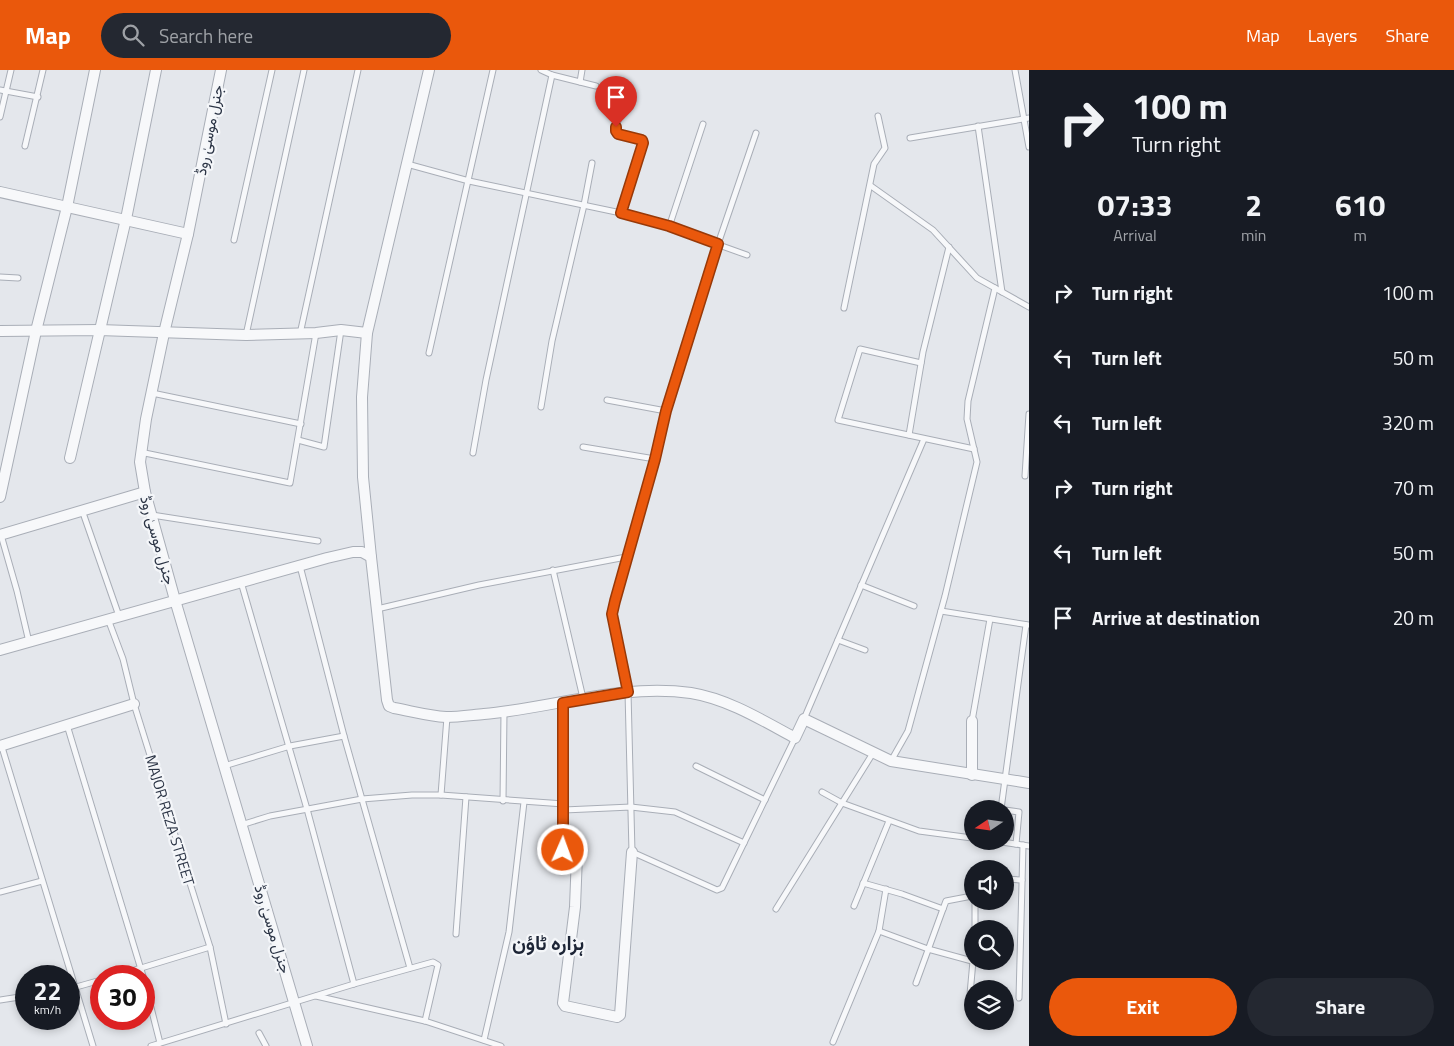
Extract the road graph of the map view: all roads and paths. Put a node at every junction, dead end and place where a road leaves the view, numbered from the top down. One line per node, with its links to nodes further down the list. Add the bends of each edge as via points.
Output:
1 (11, 70): 18 (lane)
2 (43, 70): 19 (lane)
3 (95, 70): 37 (street)
4 (156, 70): 39 (street)
5 (221, 70): 41 (street, جنرل موسیٰ روڈ)
6 (272, 70): 42 (lane)
7 (304, 70): 60 (lane)
8 (358, 70): 59 (lane)
9 (430, 70): 31 (street)
10 (494, 70): 32 (lane)
11 (541, 70): 14 (lane)
12 (582, 70): 15 (lane)
13 (1015, 70): 23 (lane)
14 (552, 75): 15 (lane); 35 (lane)
15 (580, 82): 16 (lane)
16 (596, 86)
17 (0, 90): 18 (lane)
18 (7, 92): 19 (lane); 22 (lane)
19 (38, 97): 28 (lane)
20 (625, 98): 38 (lane, via 616,131 642,140 643,146)
21 (878, 116): 33 (lane, via 885,148 874,164)
22 (0, 118)
23 (1026, 119): 25 (lane); 29 (lane)
24 (703, 124): 40 (lane)
25 (978, 126): 27 (lane); 49 (lane)
26 (756, 132): 43 (lane)
27 (910, 138)
28 (25, 146)
29 (1029, 147)
30 (592, 163): 36 (lane)
31 (406, 164): 32 (lane); 58 (street)
32 (469, 181): 35 (lane); 61 (lane)
33 (871, 186): 44 (lane, via 933,230); 51 (lane)
34 (0, 192): 37 (street)
35 (528, 193): 36 (lane); 75 (lane)
36 (584, 204): 38 (lane); 65 (lane, via 552,341)
37 (67, 207): 39 (street); 55 (street)
38 (621, 213): 40 (lane)
39 (126, 219): 41 (street); 52 (street)
40 (669, 226): 43 (lane)
41 (188, 234): 56 (street, جنرل موسیٰ روڈ)
42 (234, 240)
43 (718, 244): 45 (lane); 66 (lane)
44 (949, 247): 48 (lane, via 977,278); 62 (lane)
45 (747, 255)
46 (0, 277): 47 (lane)
47 (18, 278)
48 (995, 288): 49 (lane); 73 (lane, via 968,401 966,418)
49 (1002, 292): 50 (lane)
50 (1029, 307)
51 (844, 308)
52 (99, 330): 55 (street); 56 (street); 76 (street)
53 (341, 330): 57 (street); 58 (street); 71 (lane, via 324,447)
54 (0, 331): 55 (street)
55 (36, 331): 80 (street)
56 (164, 333): 60 (street); 63 (street, جنرل موسیٰ روڈ)
57 (316, 333): 59 (street); 68 (lane)
58 (367, 333): 85 (street, via 362,397 363,477)
59 (300, 334): 60 (street)
60 (246, 335)
61 (429, 354)
62 (921, 364): 69 (lane); 69 (lane, via 860,349 838,420)
63 (152, 393): 68 (lane); 74 (street, جنرل موسیٰ روڈ)
64 (607, 400): 66 (lane)
65 (541, 407)
66 (666, 411): 77 (lane)
67 (1029, 414): 78 (lane)
68 (301, 424): 71 (lane)
69 (909, 435): 70 (lane)
70 (924, 438): 73 (lane); 90 (lane)
71 (298, 440): 74 (lane, via 290,483)
72 (583, 447): 77 (lane)
73 (974, 449): 94 (lane, via 977,462)
74 (140, 452): 79 (street, جنرل موسیٰ روڈ)
75 (473, 453)
76 (70, 458)
77 (655, 459): 86 (lane)
78 (1025, 476)
79 (144, 492): 81 (street); 82 (street, جنرل موسیٰ روڈ)
80 (0, 497)
81 (82, 510): 83 (street); 95 (lane)
82 (152, 516): 84 (lane); 91 (street, جنرل موسیٰ روڈ)
83 (0, 535): 100 (lane)
84 (318, 541)
85 (371, 557): 87 (street, via 353,552); 93 (street)
86 (626, 557): 88 (lane); 103 (lane, via 612,614)
87 (300, 565): 89 (street); 112 (lane)
88 (553, 570): 93 (lane); 104 (lane)
89 (241, 582): 91 (street); 115 (lane)
90 (861, 585): 92 (lane); 99 (lane)
91 (175, 600): 95 (street); 119 (street, جنرل موسیٰ روڈ)
92 (914, 606)
93 (376, 610): 108 (street, via 389,706)
94 (941, 611): 97 (lane); 117 (lane, via 908,732)
95 (119, 616): 96 (street)
96 (108, 619): 100 (street); 106 (lane, MAJOR REZA STREET)
97 (990, 619): 98 (lane); 110 (lane)
98 (1028, 625): 121 (lane)
99 (838, 640): 102 (lane); 109 (lane)
100 (29, 642): 101 (street)
101 (0, 650)
102 (865, 650)
103 (628, 692): 104 (street); 113 (street, via 692,693 724,702); 133 (lane)
104 (583, 699): 105 (street)
105 (563, 703): 107 (street); 132 (street)
106 (134, 704): 111 (street); 156 (lane, MAJOR REZA STREET)
107 (504, 712): 108 (street); 129 (lane)
108 (447, 717): 124 (lane)
109 (804, 720): 113 (street); 116 (street)
110 (972, 721): 120 (street)
111 (67, 725): 114 (street); 160 (lane)
112 (344, 736): 115 (lane); 126 (lane)
113 (795, 738): 127 (lane)
114 (0, 744): 144 (lane)
115 (290, 746): 119 (lane); 134 (lane)
116 (873, 752): 117 (street); 131 (lane)
117 (891, 761): 120 (street)
118 (696, 766): 127 (lane)
119 (223, 767): 137 (street, جنرل موسیٰ روڈ)
120 (972, 775): 121 (street)
121 (1005, 779): 122 (street); 128 (lane)
122 (1029, 783)
123 (822, 792): 131 (lane)
124 (441, 795): 125 (lane); 126 (lane)
125 (466, 797): 129 (lane); 155 (lane)
126 (362, 799): 134 (lane); 162 (lane)
127 (765, 800): 139 (lane)
128 (1002, 800)
129 (503, 801): 130 (lane)
130 (524, 802): 132 (lane); 175 (lane, via 509,932)
131 (842, 803): 136 (lane); 152 (lane)
132 (564, 807): 133 (lane); 143 (street, via 563,850 577,855 565,1006 620,1015)
133 (631, 807): 139 (lane, via 676,812); 143 (lane)
134 (307, 809): 137 (lane); 164 (lane)
135 (1014, 811): 140 (lane, via 1018,812)
136 (889, 821): 138 (lane, via 919,831); 147 (lane)
137 (241, 824): 169 (street, جنرل موسیٰ روڈ)
138 (964, 837)
139 (744, 844): 143 (lane, via 722,888 717,890)
140 (1016, 844): 141 (lane)
141 (1023, 845): 142 (lane); 146 (lane)
142 (1029, 846)
143 (632, 852)
144 (42, 880): 149 (lane); 159 (lane)
145 (1014, 880): 146 (lane)
146 (1022, 880): 167 (lane)
147 (863, 883): 148 (lane); 151 (lane)
148 (886, 889): 153 (lane); 154 (lane)
149 (0, 892)
150 (964, 897): 153 (lane, via 946,900)
151 (854, 906)
152 (776, 909)
153 (943, 909): 157 (lane)
154 (879, 931): 157 (lane); 176 (lane)
155 (456, 934)
156 (210, 947): 161 (lane); 173 (lane, MAJOR REZA STREET)
157 (928, 949): 158 (lane); 163 (lane)
158 (964, 959)
159 (66, 965)
160 (140, 965)
161 (151, 965)
162 (410, 968): 164 (lane); 171 (lane, via 433,962 438,965)
163 (916, 983)
164 (354, 984): 165 (lane)
165 (316, 996): 169 (lane); 171 (lane)
166 (15, 998): 168 (lane)
167 (1019, 998)
168 (0, 1000)
169 (295, 1002): 173 (lane); 181 (street, جنرل موسیٰ روڈ)
170 (80, 1010): 178 (lane)
171 (424, 1021): 175 (lane)
172 (155, 1024): 177 (lane)
173 (226, 1024): 177 (lane)
174 (259, 1033): 180 (lane)
175 (484, 1040): 182 (lane)
176 (833, 1042)
177 (160, 1044): 179 (lane)
178 (93, 1046)
179 (152, 1046)
180 (265, 1046)
181 (307, 1046)
182 (501, 1046)

